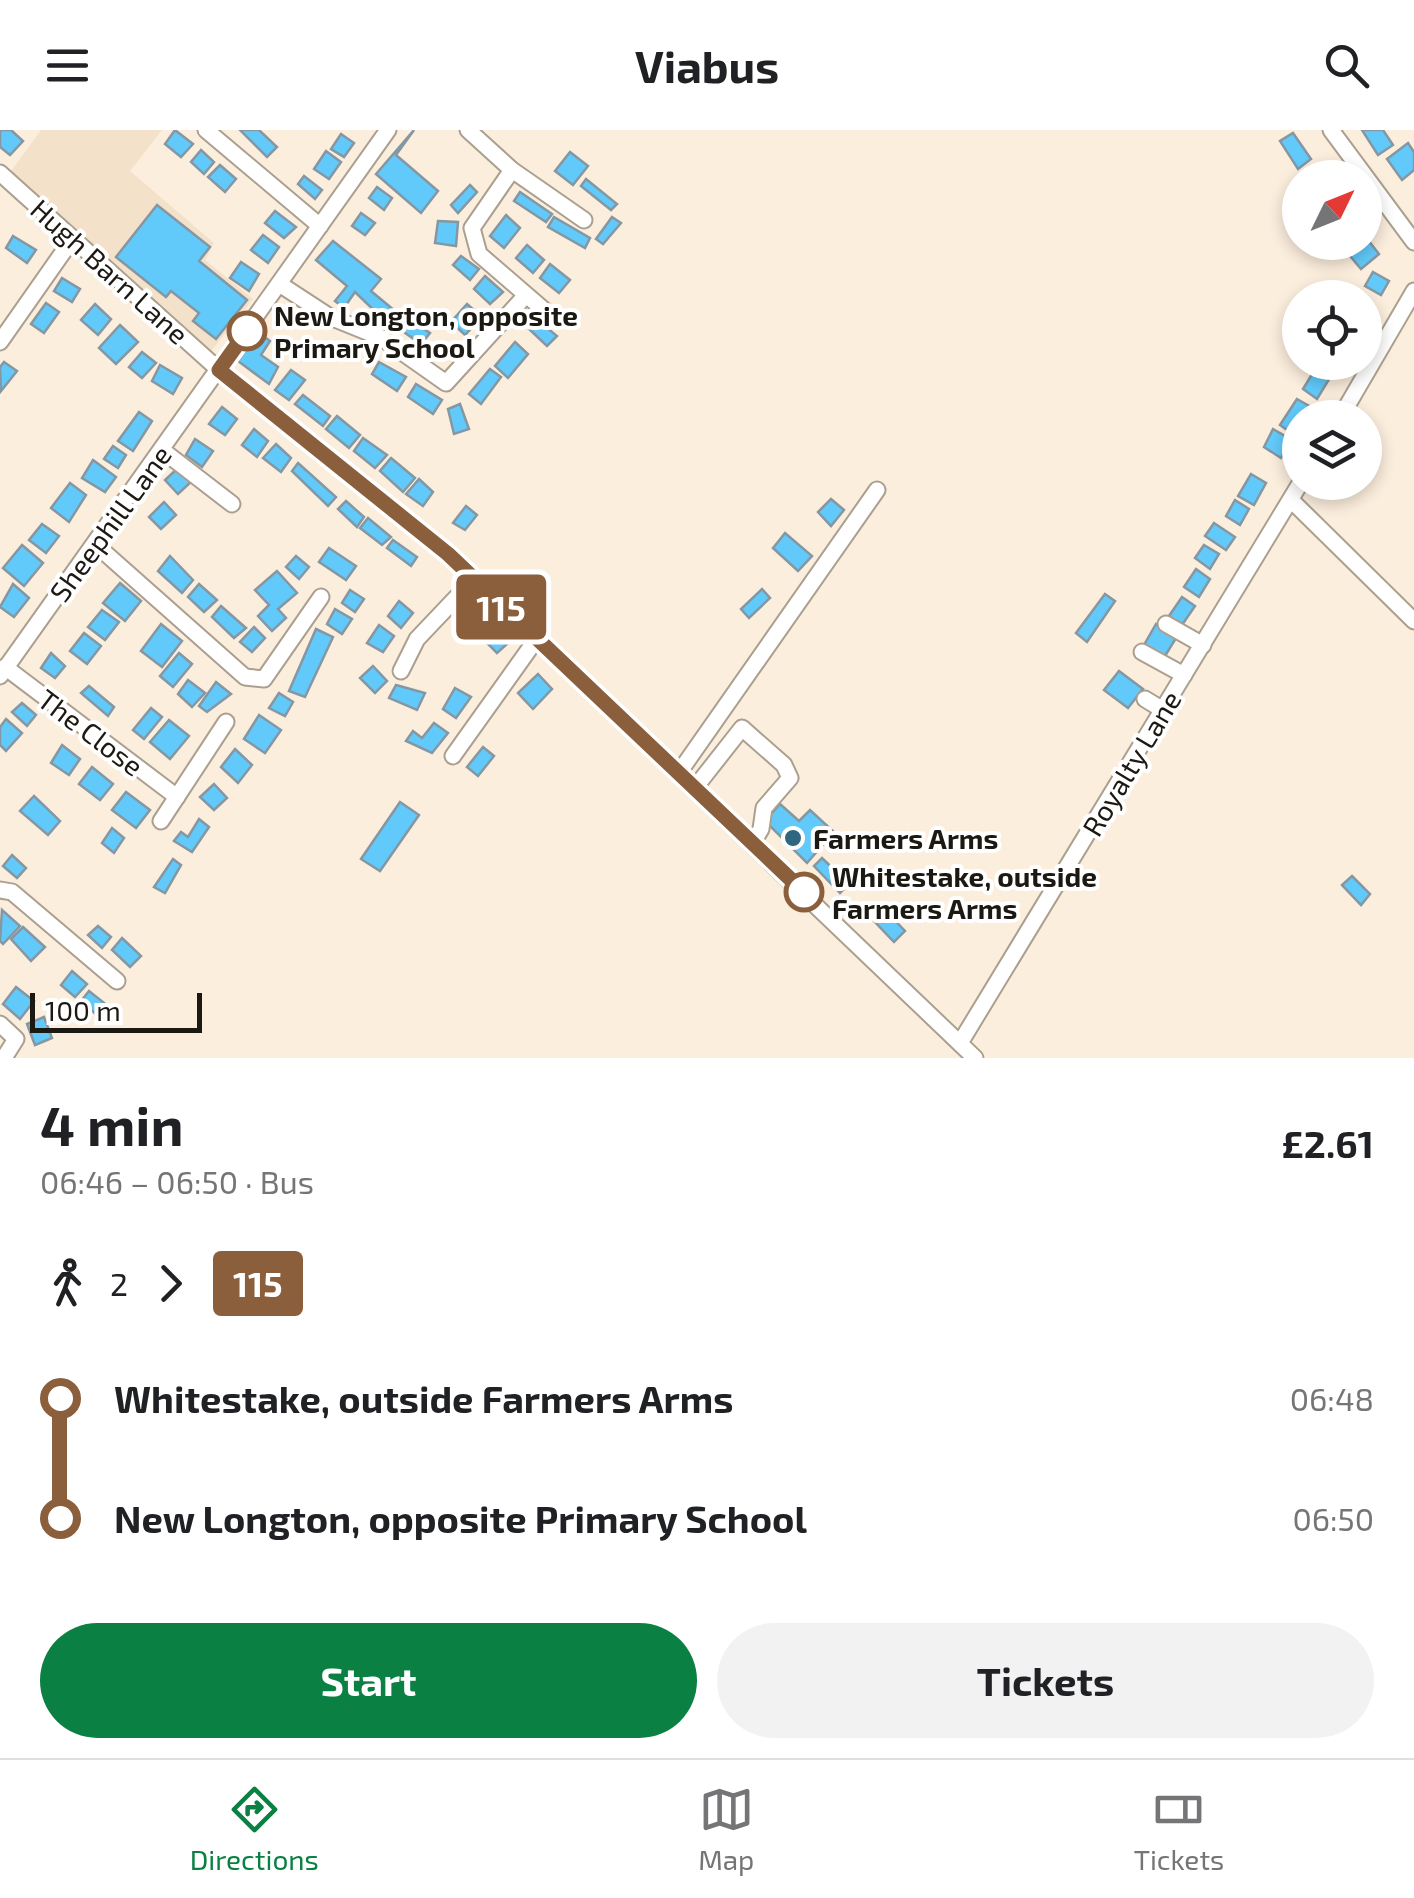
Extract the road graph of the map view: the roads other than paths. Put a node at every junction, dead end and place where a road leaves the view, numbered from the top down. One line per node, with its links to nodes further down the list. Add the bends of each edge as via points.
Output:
1 (206, 130): 8 (street)
2 (388, 130): 8 (street, Sheephill Lane)
3 (468, 130): 5 (street)
4 (1331, 130): 10 (street)
5 (512, 170): 7 (street); 13 (street, via 472,228 479,254)
6 (0, 173): 9 (street, Hugh Barn Lane)
7 (584, 220)
8 (320, 226): 11 (street, Sheephill Lane)
9 (73, 238): 15 (street); 16 (street, Hugh Barn Lane)
10 (1414, 242)
11 (280, 285): 13 (street, via 382,338 446,383); 16 (street, Sheephill Lane)
12 (1414, 291): 17 (street)
13 (526, 294): 14 (street)
14 (552, 317)
15 (1, 339)
16 (219, 370): 18 (street, Sheephill Lane); 23 (street, Hugh Barn Lane)
17 (1350, 400)
18 (162, 450): 21 (street); 22 (street, Sheephill Lane)
19 (878, 490): 37 (street)
20 (1291, 500): 25 (street); 28 (street, Royalty Lane)
21 (232, 504)
22 (94, 544): 24 (street, via 245,676 264,679); 31 (street, Sheephill Lane)
23 (474, 579): 27 (street, Hugh Barn Lane); 30 (street, via 417,639)
24 (321, 596)
25 (1414, 621)
26 (1166, 624): 28 (street)
27 (535, 641): 36 (street); 37 (street, Hugh Barn Lane)
28 (1203, 645): 32 (street, Royalty Lane)
29 (1142, 652): 32 (street)
30 (401, 671)
31 (3, 672): 39 (street, The Close)
32 (1184, 675): 34 (street, Royalty Lane)
33 (1146, 698): 34 (street)
34 (1163, 710): 45 (street, Royalty Lane)
35 (226, 722): 39 (street)
36 (453, 756)
37 (678, 774): 38 (street, Hugh Barn Lane)
38 (694, 789): 41 (street, Hugh Barn Lane); 41 (street, via 742,728 784,765 790,778 764,808)
39 (176, 798): 40 (street)
40 (162, 821)
41 (752, 844): 45 (street, Hugh Barn Lane)
42 (0, 890): 43 (street, via 12,892)
43 (117, 981)
44 (0, 1024): 46 (street, via 16,1039)
45 (960, 1043): 47 (street, Hugh Barn Lane)
46 (4, 1058)
47 (975, 1058)

